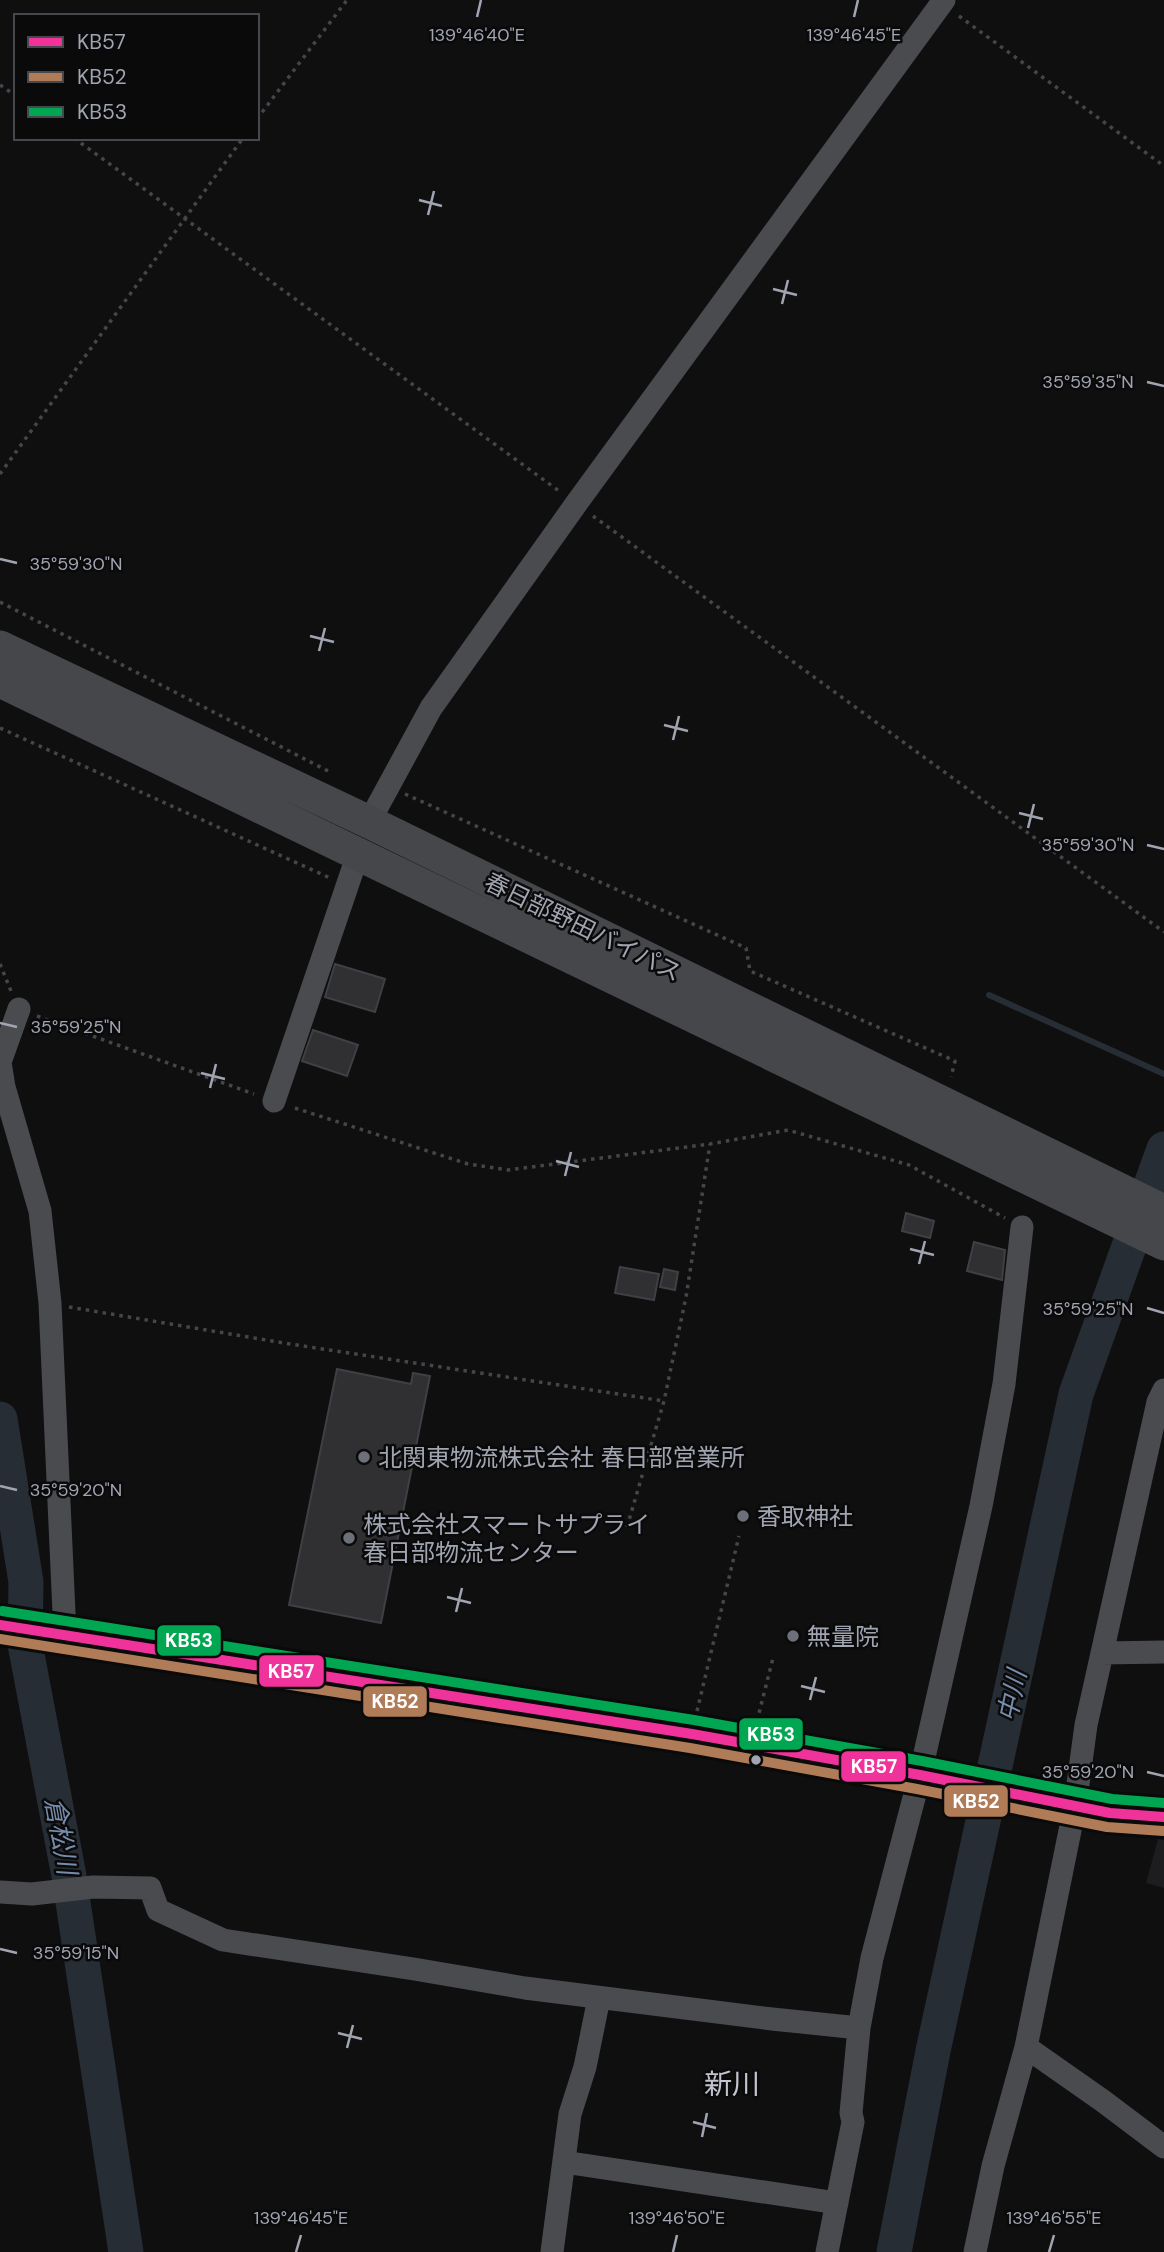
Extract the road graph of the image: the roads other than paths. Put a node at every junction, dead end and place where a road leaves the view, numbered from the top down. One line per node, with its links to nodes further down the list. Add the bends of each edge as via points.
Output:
1 (943, 1): 4 (street, via 431,708)
2 (0, 648): 4 (highway, 春日部野田バイパス)
3 (0, 681): 5 (highway, 春日部野田バイパス)
4 (369, 822): 8 (highway, 春日部野田バイパス)
5 (358, 853): 7 (street); 8 (highway, 春日部野田バイパス)
6 (19, 1010): 14 (street, via 0,1062 40,1211 50,1303)
7 (274, 1101)
8 (1052, 1173): 9 (highway, 春日部野田バイパス); 11 (highway, 春日部野田バイパス)
9 (1164, 1211)
10 (1022, 1227): 17 (street, via 1004,1384)
11 (1164, 1244)
12 (1164, 1390): 16 (street)
13 (0, 1625): 14 (main road)
14 (53, 1633): 17 (main road, via 692,1734)
15 (1164, 1652): 16 (street)
16 (1102, 1653): 18 (street)
17 (931, 1777): 18 (main road); 22 (street, via 872,1958)
18 (1067, 1805): 19 (main road); 23 (street)
19 (1164, 1817)
20 (0, 1892): 21 (street, via 150,1888 158,1910 223,1940)
21 (599, 1998): 22 (street); 25 (street, via 570,2114)
22 (859, 2028): 26 (street, via 853,2122)
23 (1026, 2047): 24 (street); 29 (street)
24 (1164, 2147)
25 (564, 2162): 26 (street); 27 (street)
26 (837, 2203): 28 (street)
27 (552, 2252)
28 (827, 2252)
29 (975, 2252)

